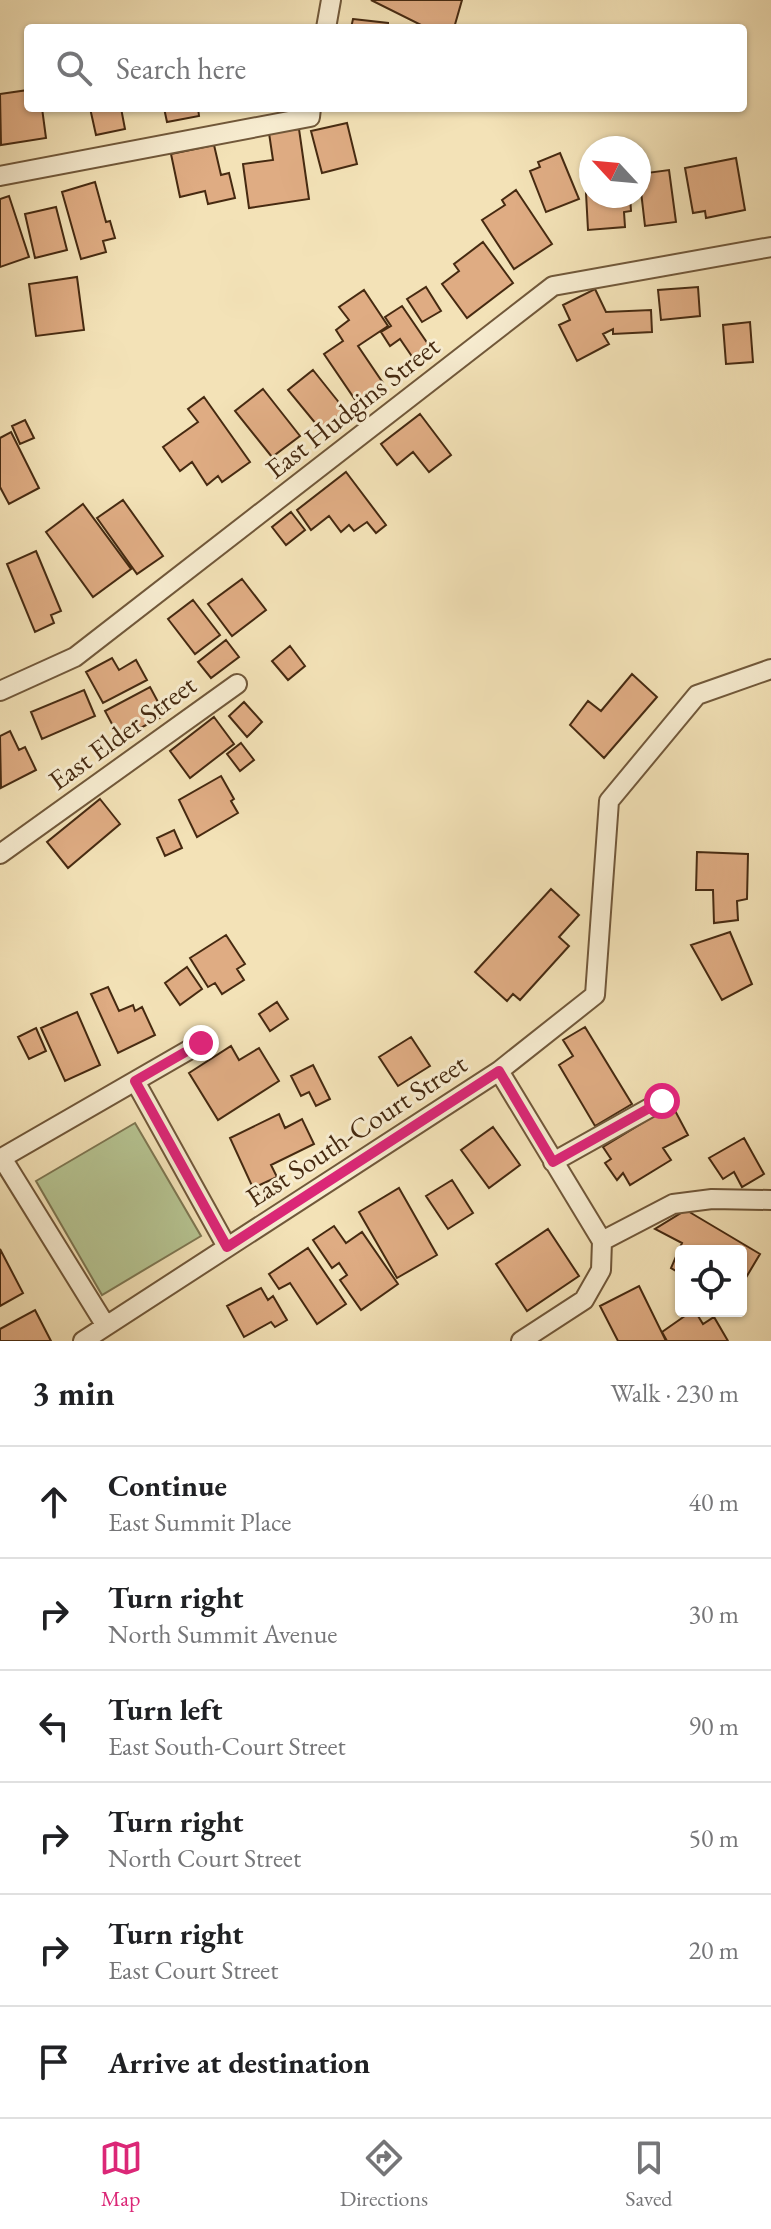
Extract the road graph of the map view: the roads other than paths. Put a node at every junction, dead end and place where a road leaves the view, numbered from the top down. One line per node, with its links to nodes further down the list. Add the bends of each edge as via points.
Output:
1 (331, 0): 2 (street)
2 (327, 24)
3 (311, 112): 4 (street, via 310,117)
4 (0, 176)
5 (771, 247): 8 (street, East Hudgins Street, via 553,286 75,657)
6 (771, 669): 11 (street, East South-Court Street, via 697,695 609,801 595,995)
7 (237, 684): 9 (street, East Elder Street)
8 (0, 691)
9 (0, 854)
10 (201, 1043): 12 (street)
11 (499, 1071): 15 (street); 18 (street, East South-Court Street)
12 (135, 1081): 14 (street); 18 (street)
13 (662, 1101): 15 (street)
14 (1, 1158): 19 (street)
15 (553, 1162): 17 (street)
16 (771, 1200): 17 (street, via 673,1204)
17 (602, 1241): 21 (street, via 601,1270 584,1300)
18 (227, 1247): 19 (street, East South-Court Street)
19 (106, 1326): 20 (street, East South-Court Street)
20 (83, 1341)
21 (521, 1341)

